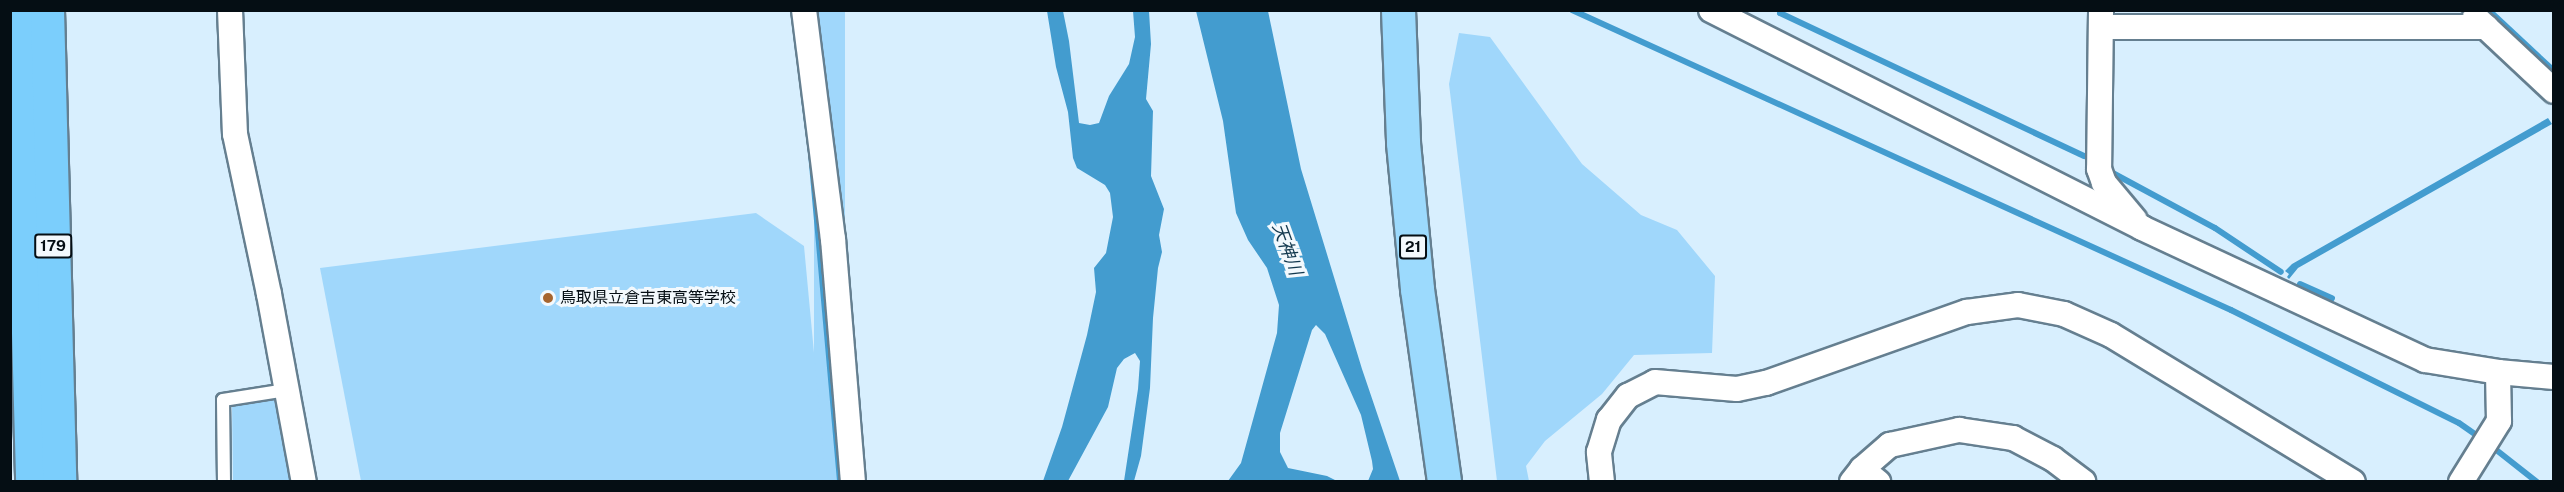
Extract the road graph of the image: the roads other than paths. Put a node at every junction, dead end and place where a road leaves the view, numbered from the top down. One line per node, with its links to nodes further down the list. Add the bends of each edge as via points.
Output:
1 (19, 10): 15 (highway, 179)
2 (47, 10): 16 (highway, 179)
3 (230, 10): 13 (street, via 235,134)
4 (804, 10): 19 (street, via 832,239)
5 (1398, 10): 20 (main road, 21, via 1403,143 1416,278)
6 (1711, 10): 10 (street)
7 (2101, 19): 8 (street); 10 (street, via 2098,169 2104,183)
8 (2477, 19): 9 (street)
9 (2553, 91)
10 (2142, 228): 11 (street, via 2425,360)
11 (2498, 372): 12 (street); 24 (street, via 2499,421)
12 (2553, 377)
13 (286, 390): 17 (lane, via 223,400); 18 (street)
14 (1864, 477): 22 (street, via 1890,445 1959,430 2013,438 2054,459)
15 (32, 482)
16 (59, 482)
17 (224, 482)
18 (304, 482)
19 (853, 482)
20 (1444, 482)
21 (1602, 482): 23 (street, via 1599,452 1609,420 1628,396 1655,382 1737,389 1766,383 1967,312 2018,304 2064,314 2111,335)
22 (2083, 482)
23 (2353, 482)
24 (2461, 482)

